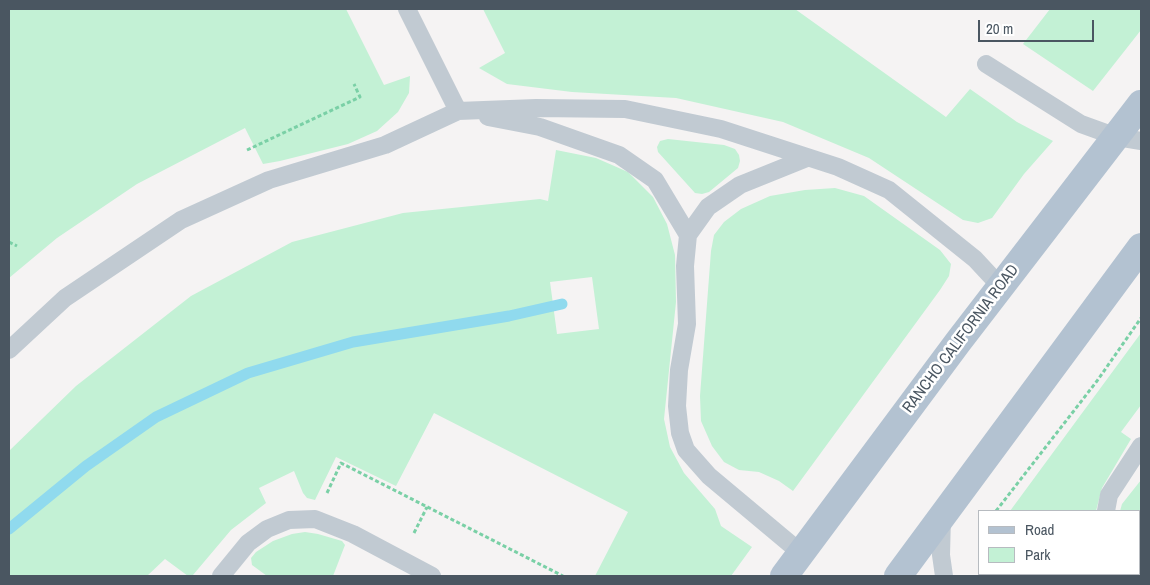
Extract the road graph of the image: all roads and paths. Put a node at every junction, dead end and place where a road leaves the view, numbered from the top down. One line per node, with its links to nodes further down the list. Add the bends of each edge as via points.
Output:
1 (407, 9): 5 (lane)
2 (986, 64): 6 (lane, via 1081,124)
3 (354, 84): 7 (path, via 360,97)
4 (1141, 104): 6 (main road, RANCHO CALIFORNIA ROAD)
5 (458, 111): 8 (lane, via 625,109 721,129); 9 (lane, via 540,127 619,156 655,180); 15 (lane, via 385,145 269,180 181,220 65,298)
6 (1129, 139): 13 (main road, RANCHO CALIFORNIA ROAD)
7 (248, 150)
8 (808, 158): 9 (lane, via 740,185 708,207); 13 (lane, via 889,190 975,259)
9 (688, 235): 21 (lane, via 685,266 687,324 677,406 680,434 686,450 709,476)
10 (9, 242): 11 (path)
11 (17, 246)
12 (1141, 248): 19 (main road)
13 (1001, 287): 21 (main road, RANCHO CALIFORNIA ROAD)
14 (1141, 318): 17 (path, via 1097,381)
15 (9, 350)
16 (1141, 446): 18 (lane, via 1109,495)
17 (997, 510)
18 (1106, 510)
19 (942, 517): 26 (main road); 27 (lane)
20 (315, 519): 22 (lane, via 289,520 267,529 248,543); 23 (lane, via 353,534); 24 (path, via 341,463)
21 (802, 553): 25 (main road, RANCHO CALIFORNIA ROAD)
22 (221, 576)
23 (432, 576)
24 (564, 576)
25 (784, 576)
26 (898, 576)
27 (944, 576)

